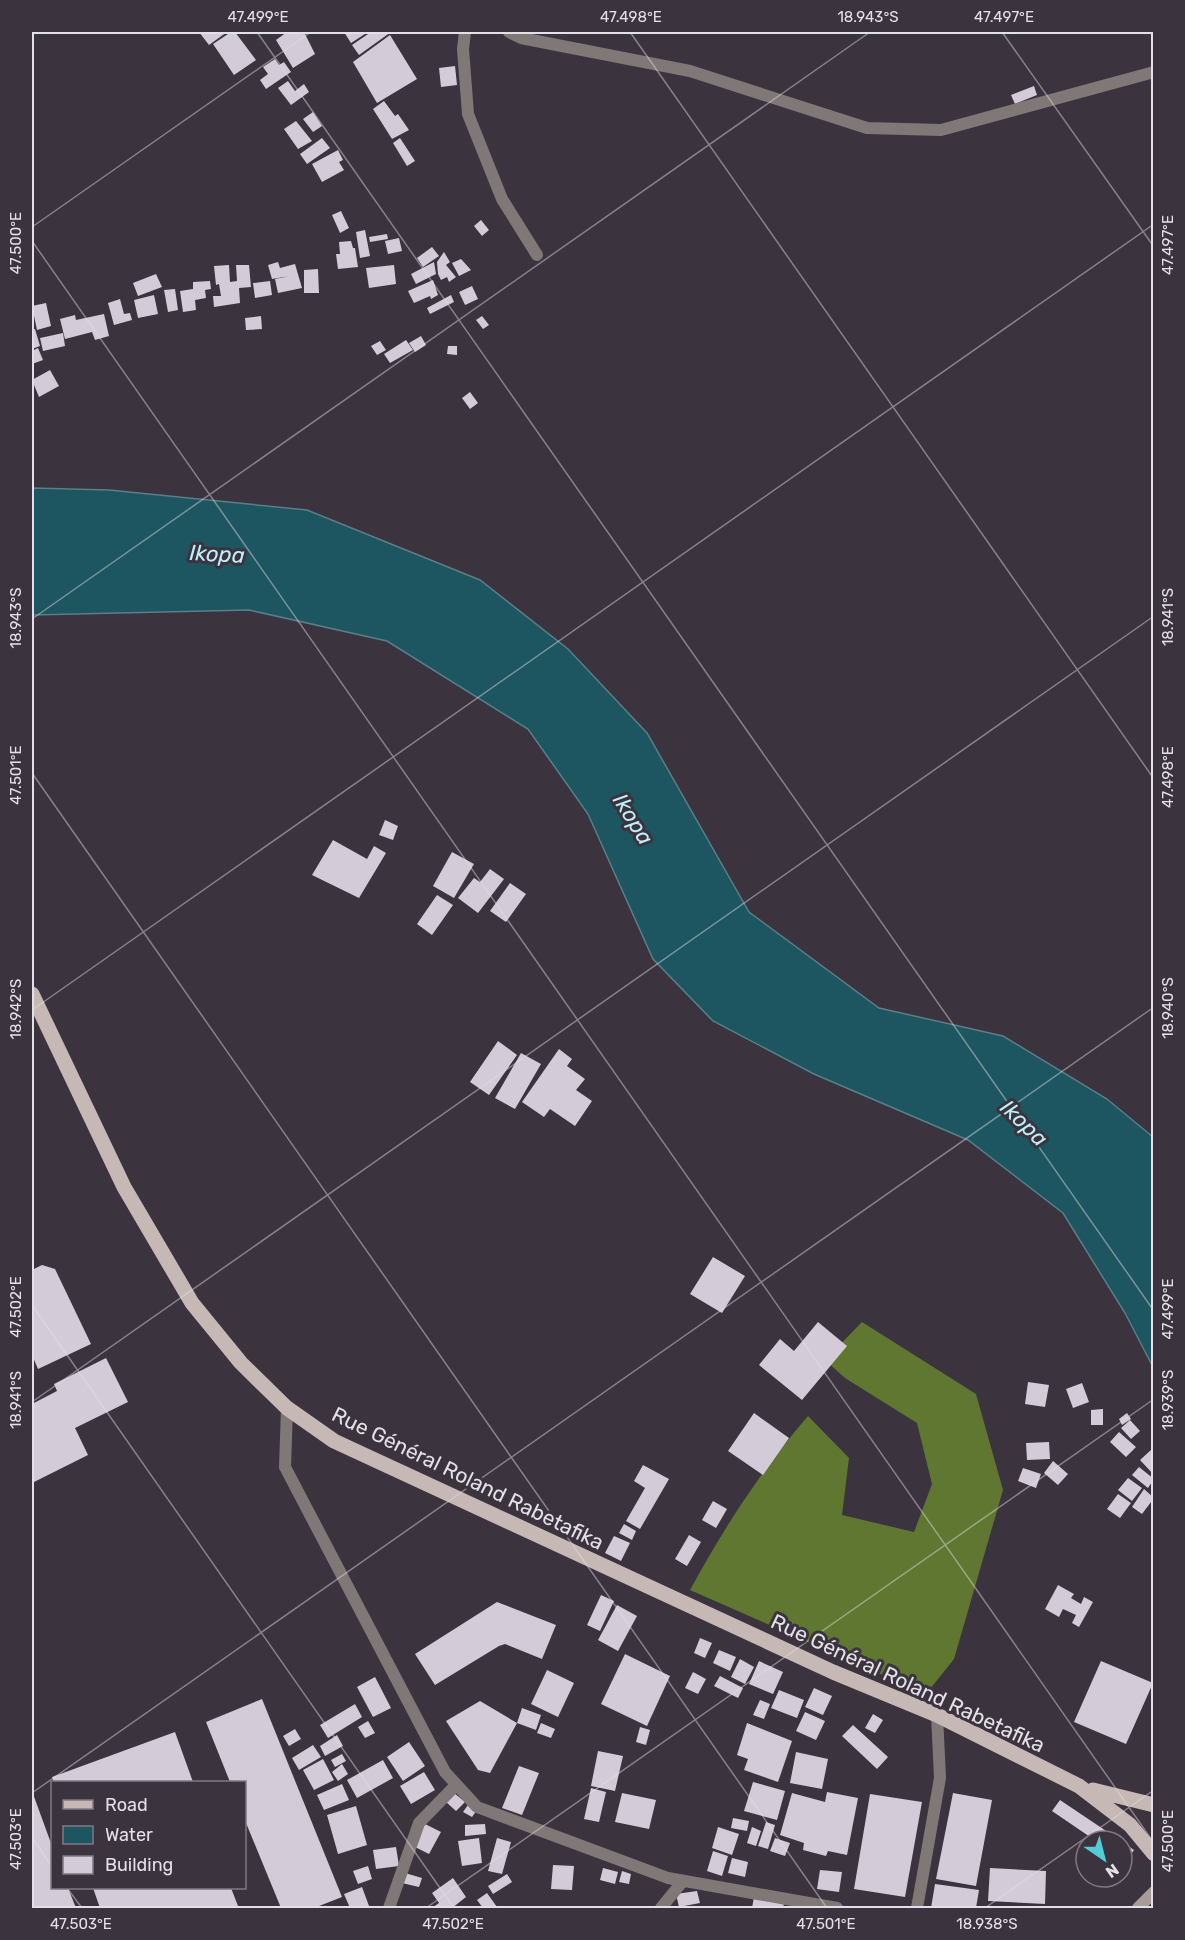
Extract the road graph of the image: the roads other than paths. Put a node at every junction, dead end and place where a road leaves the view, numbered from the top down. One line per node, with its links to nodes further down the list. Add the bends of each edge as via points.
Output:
1 (465, 32): 4 (street, via 468,114 502,199)
2 (509, 32): 3 (street, via 521,38 690,71 867,128 941,130)
3 (1154, 72)
4 (537, 255)
5 (32, 994): 6 (main road, Rue Général Roland Rabetafika, via 124,1187 192,1303 241,1363)
6 (287, 1408): 7 (main road, Rue Général Roland Rabetafika, via 334,1441 832,1672); 8 (street, via 285,1467 409,1706)
7 (937, 1715): 9 (main road, Rue Général Roland Rabetafika); 17 (street, via 940,1778)
8 (456, 1785): 12 (street, via 477,1807); 14 (street, via 418,1823)
9 (1078, 1786): 10 (main road); 11 (main road, via 1130,1825)
10 (1154, 1805)
11 (1154, 1854)
12 (682, 1881): 15 (street); 16 (street)
13 (1154, 1892): 18 (main road)
14 (389, 1908)
15 (662, 1908)
16 (837, 1908)
17 (917, 1908)
18 (1138, 1908)

